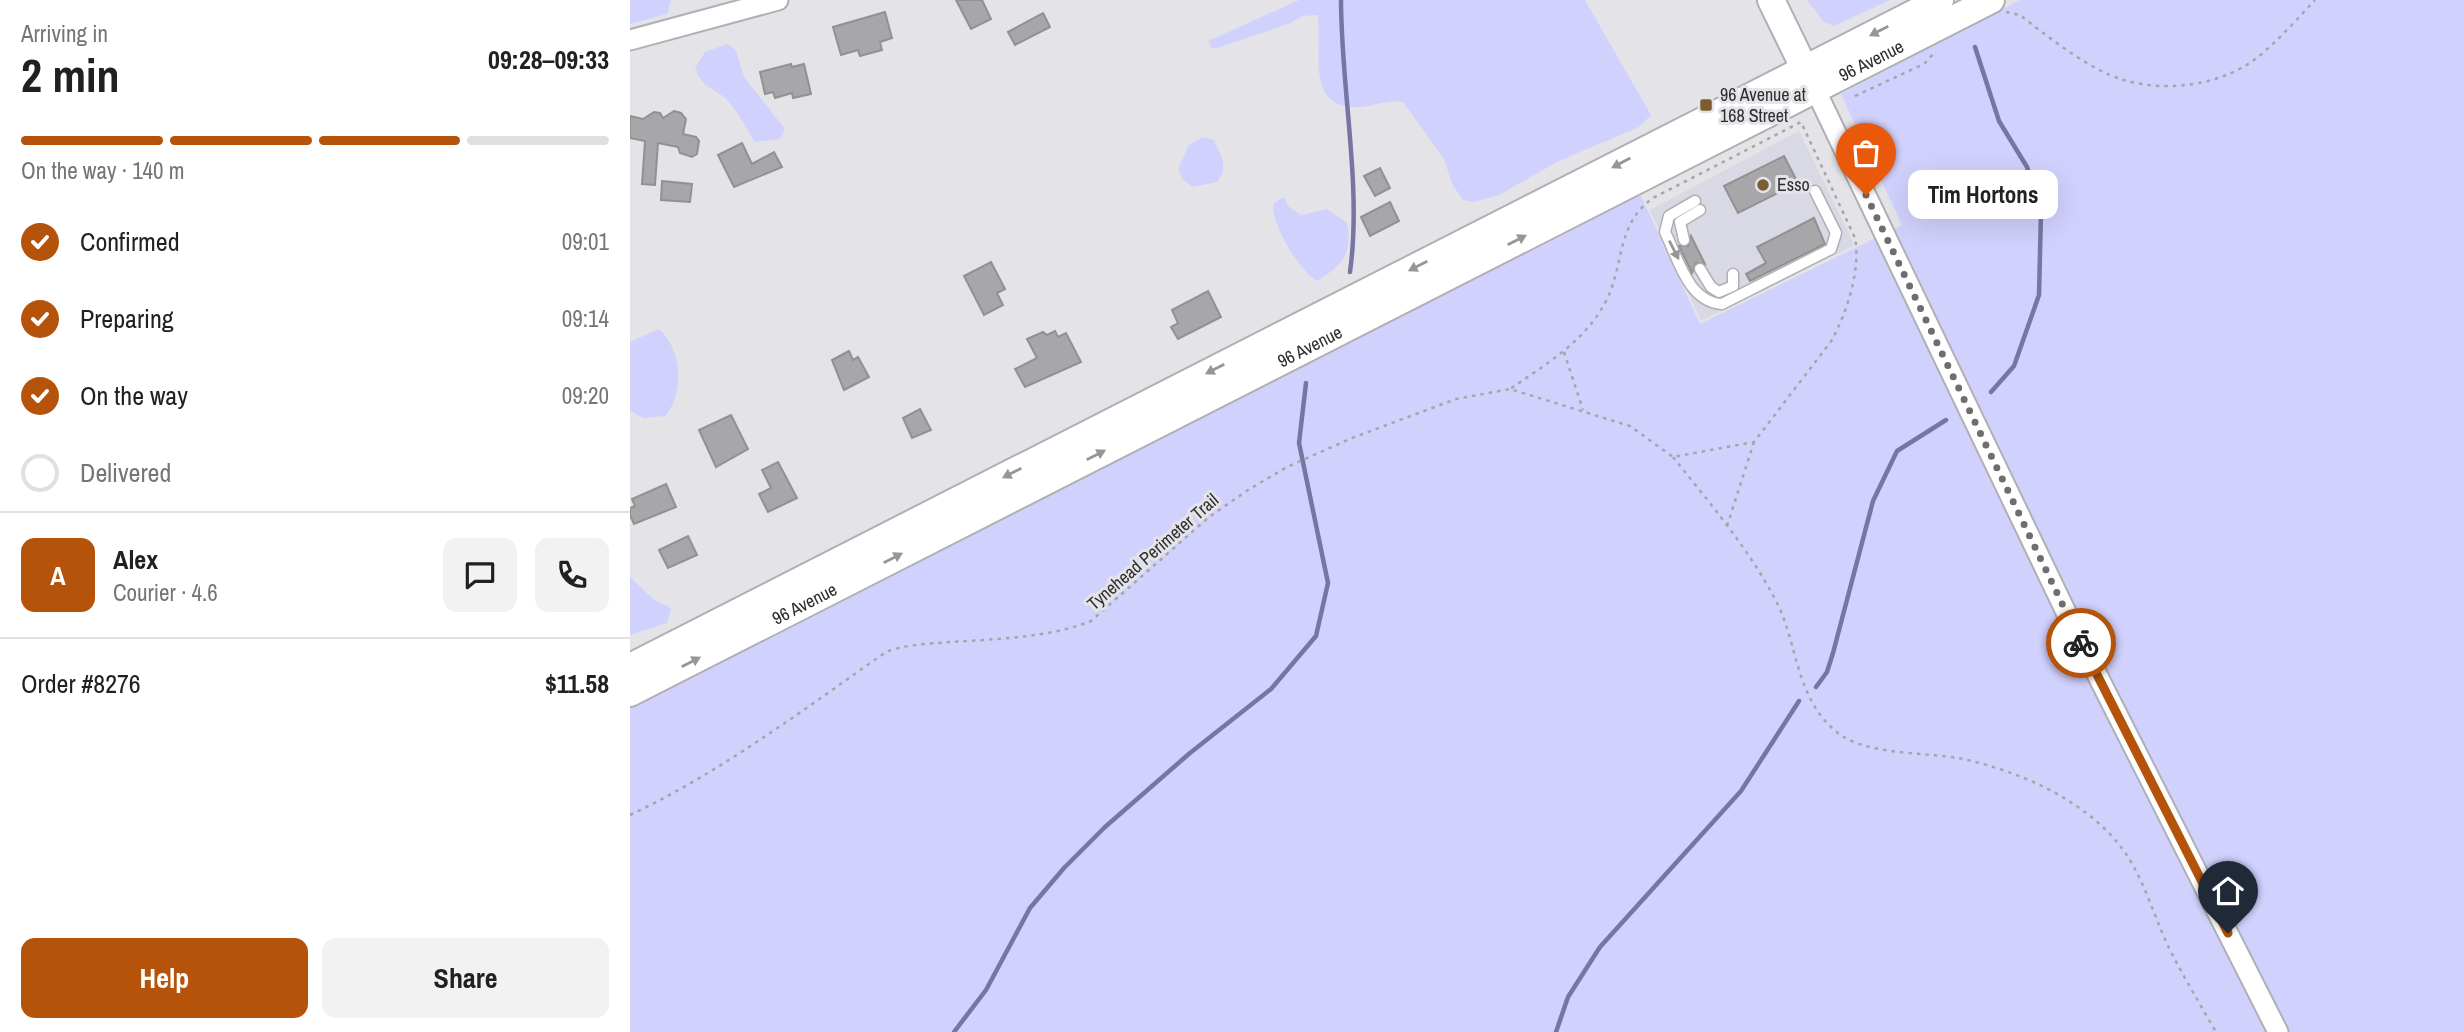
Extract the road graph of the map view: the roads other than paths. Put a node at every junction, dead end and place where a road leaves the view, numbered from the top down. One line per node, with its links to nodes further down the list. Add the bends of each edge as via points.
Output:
1 (778, 0): 5 (street)
2 (1771, 0): 6 (main road)
3 (1940, 0): 6 (main road, 96 Avenue, one-way to 6)
4 (1997, 6): 6 (main road, 96 Avenue)
5 (630, 40)
6 (1810, 79): 11 (main road, 96 Avenue, one-way to 11); 12 (main road, 96 Avenue, one-way to 6); 13 (street, via 2077,635)
7 (1815, 191): 8 (lane, one-way to 7, via 1680,222 1698,205 1669,216 1665,232 1695,292 1705,301 1722,304 1831,249 1836,233)
8 (1684, 240)
9 (1700, 269): 10 (lane, via 1719,292 1733,286)
10 (1732, 274)
11 (630, 667)
12 (630, 693)
13 (2278, 1032)

